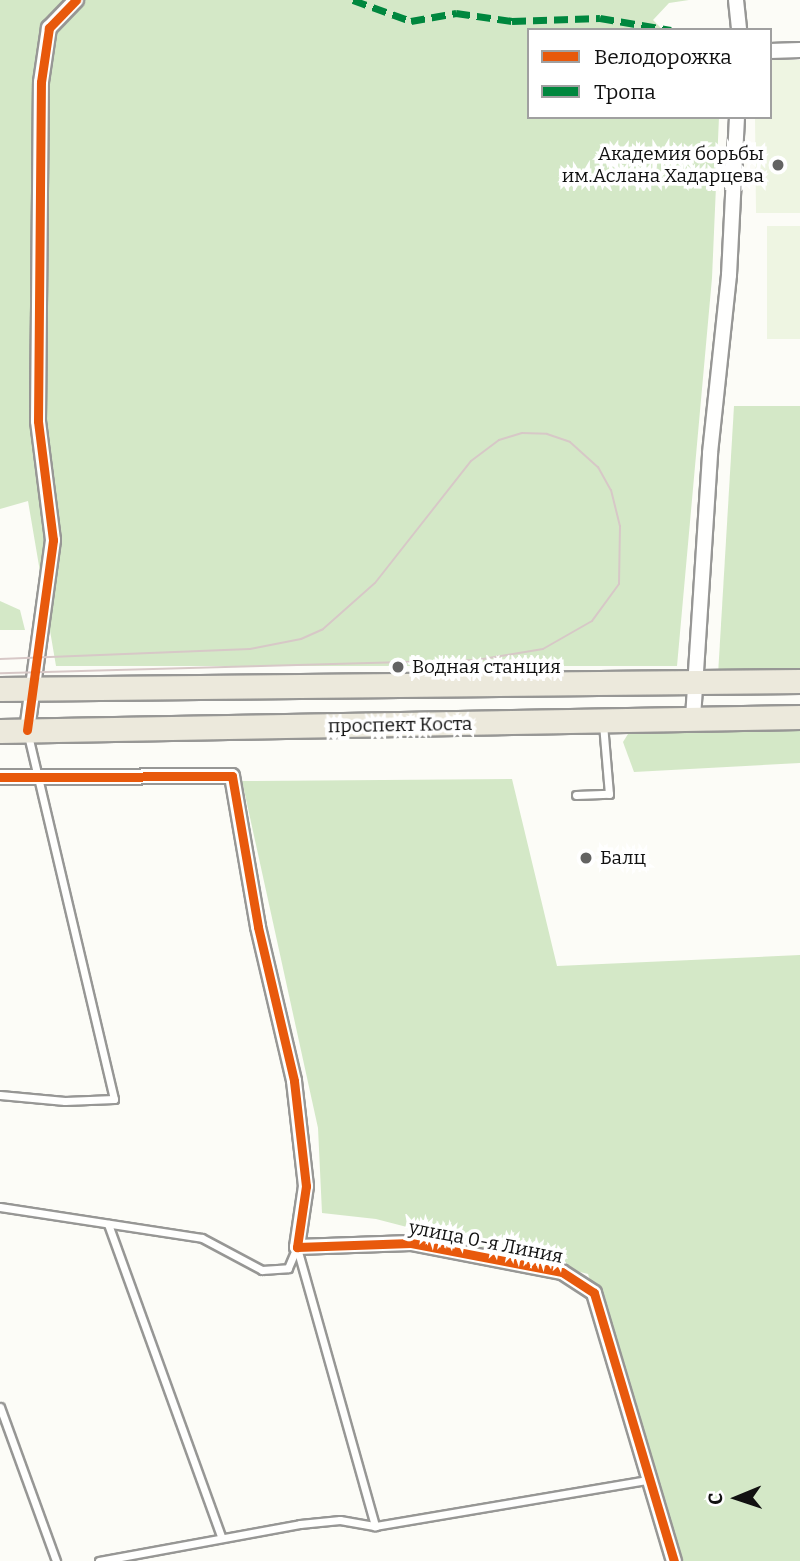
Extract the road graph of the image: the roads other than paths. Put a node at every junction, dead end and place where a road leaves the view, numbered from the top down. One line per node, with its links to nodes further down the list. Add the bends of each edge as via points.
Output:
1 (76, 0): 10 (street, via 49,28 41,82 38,421 53,540)
2 (736, 0): 3 (street)
3 (739, 28)
4 (800, 50): 5 (street)
5 (772, 51)
6 (737, 119): 7 (street)
7 (697, 681): 8 (main road, проспект Коста); 10 (main road, проспект Коста); 12 (street)
8 (800, 681)
9 (0, 688): 10 (main road, проспект Коста)
10 (29, 688): 14 (street)
11 (800, 717): 12 (main road, проспект Коста)
12 (693, 718): 13 (main road, проспект Коста)
13 (602, 720): 14 (main road, проспект Коста); 18 (lane, via 609,794)
14 (27, 730): 15 (main road, проспект Коста); 16 (lane)
15 (0, 731)
16 (40, 776): 17 (street); 19 (lane, via 114,1099 65,1101); 22 (street, via 232,776 258,927 294,1081 306,1185)
17 (0, 777)
18 (576, 795)
19 (0, 1094)
20 (0, 1207): 21 (lane)
21 (107, 1224): 22 (lane, via 202,1238 262,1270 288,1268); 26 (lane)
22 (297, 1247): 24 (street, улица 0-я Линия, via 411,1243 562,1272 594,1293); 25 (lane)
23 (0, 1406): 27 (lane)
24 (648, 1480): 25 (lane); 29 (street, улица 0-я Линия)
25 (375, 1526): 26 (lane, via 340,1520)
26 (221, 1537): 28 (lane)
27 (56, 1561)
28 (99, 1561)
29 (674, 1561)

